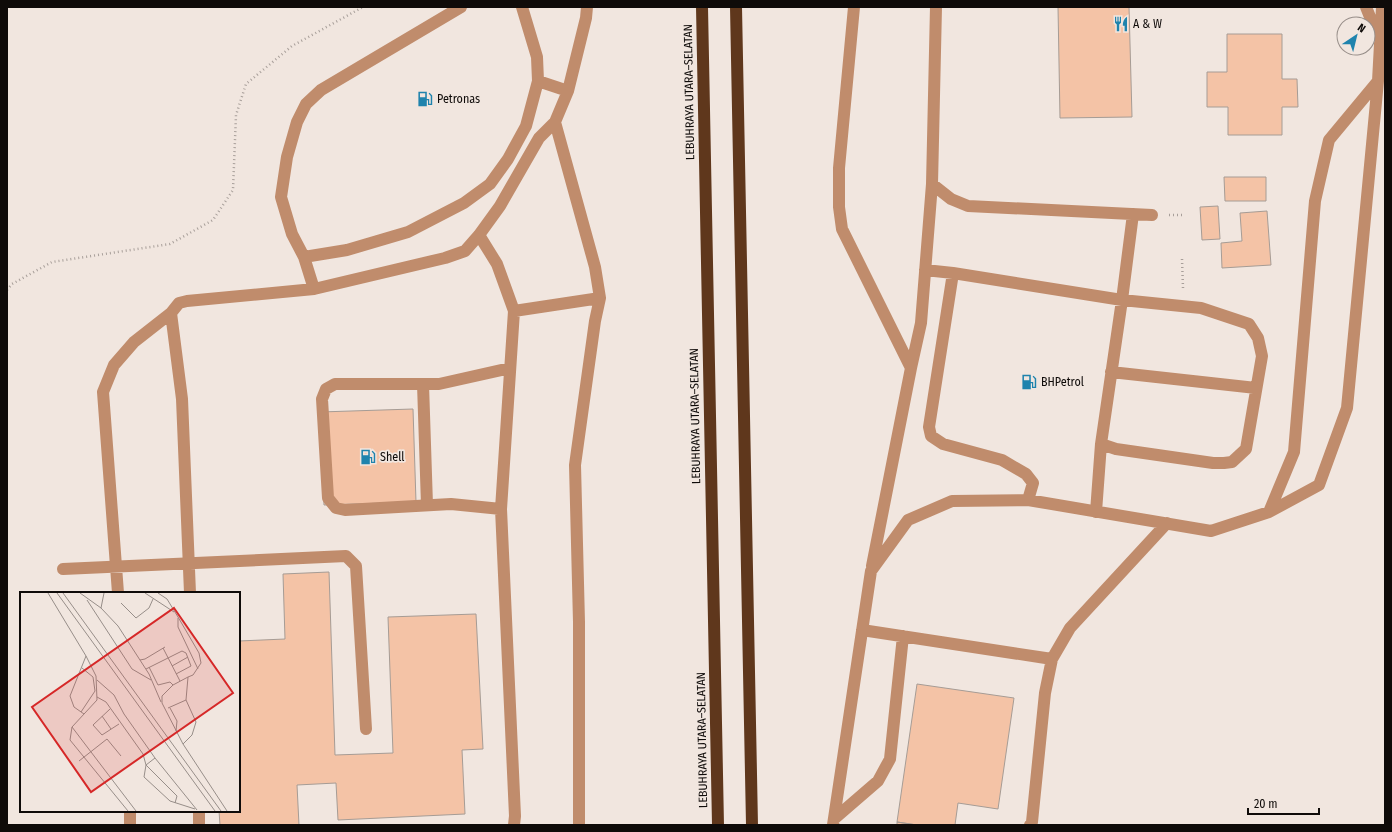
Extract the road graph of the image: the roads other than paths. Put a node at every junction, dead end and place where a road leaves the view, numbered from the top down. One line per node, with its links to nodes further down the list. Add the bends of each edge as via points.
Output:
1 (461, 7): 19 (lane, via 321,90 306,104 297,122 287,157 281,197 292,234)
2 (522, 7): 11 (lane, via 537,57)
3 (587, 7): 13 (lane)
4 (702, 7): 56 (highway, LEBUHRAYA UTARA–SELATAN)
5 (736, 7): 57 (highway)
6 (854, 7): 28 (lane, via 839,168 842,229)
7 (936, 7): 15 (lane)
8 (1366, 7): 10 (lane)
9 (1382, 7): 10 (lane)
10 (1380, 41): 12 (lane)
11 (538, 81): 13 (lane); 19 (lane, via 526,126 508,159 490,184 464,203 408,232 347,250)
12 (1378, 82): 37 (lane, via 1329,140 1316,201 1294,452); 37 (lane, via 1347,408 1319,485)
13 (568, 91): 14 (lane)
14 (555, 122): 18 (lane, via 539,138 500,206); 23 (lane, via 595,267)
15 (932, 184): 16 (lane, via 951,199 968,206); 20 (lane)
16 (1133, 214): 17 (lane); 24 (lane)
17 (1152, 215)
18 (479, 235): 22 (lane, via 465,251 445,258); 25 (lane, via 497,264)
19 (304, 257): 22 (lane)
20 (925, 270): 21 (lane); 28 (lane, via 921,323)
21 (952, 273): 24 (lane); 33 (lane, via 929,427 931,436 943,444 1002,460 1026,474 1033,483)
22 (314, 289): 26 (lane, via 187,301 180,303)
23 (600, 298): 25 (lane); 55 (lane, via 575,465 579,622)
24 (1122, 300): 29 (lane); 31 (lane, via 1201,308 1248,324 1258,338 1262,356)
25 (514, 310): 27 (lane)
26 (171, 313): 39 (lane, via 182,399); 40 (lane, via 134,342 114,365 103,392)
27 (510, 368): 30 (lane, via 439,384); 35 (lane)
28 (911, 368): 42 (lane)
29 (1111, 372): 31 (lane); 32 (lane)
30 (424, 384): 34 (lane); 34 (lane, via 335,384 326,389 322,399 328,498 336,508 345,510)
31 (1256, 388): 32 (lane, via 1246,449 1232,462 1213,463 1116,449)
32 (1101, 444): 36 (lane)
33 (1028, 500): 36 (lane); 42 (lane, via 952,501 908,520)
34 (427, 505): 35 (lane, via 451,504)
35 (501, 509): 54 (lane)
36 (1096, 512): 38 (lane)
37 (1269, 512): 38 (lane, via 1211,530)
38 (1167, 523): 47 (lane, via 1070,628)
39 (189, 563): 40 (lane); 44 (lane); 48 (lane, via 346,556 356,566)
40 (116, 566): 41 (lane); 43 (lane)
41 (63, 569)
42 (871, 571): 45 (lane)
43 (118, 592)
44 (190, 592)
45 (862, 630): 46 (lane); 51 (lane)
46 (903, 636): 47 (lane); 51 (lane, via 890,759 878,781)
47 (1052, 659): 58 (lane, via 1045,693)
48 (366, 729)
49 (130, 812): 52 (lane)
50 (199, 812): 53 (lane)
51 (834, 822)
52 (130, 825)
53 (199, 825)
54 (514, 825)
55 (579, 825)
56 (718, 825)
57 (752, 825)
58 (1030, 825)

